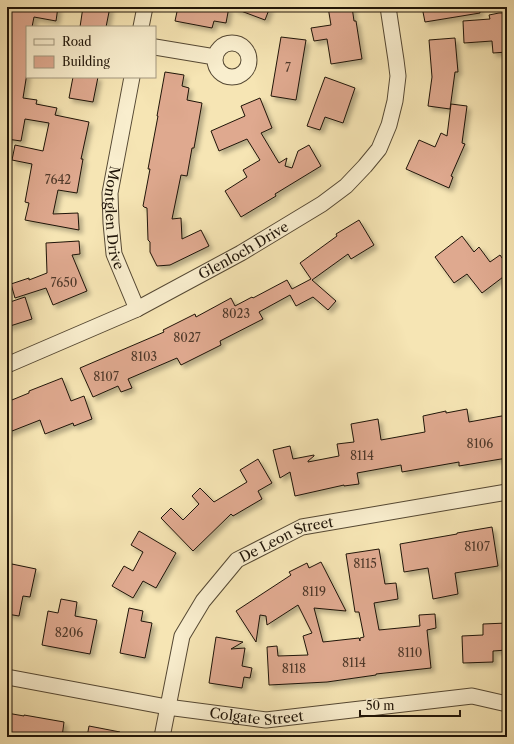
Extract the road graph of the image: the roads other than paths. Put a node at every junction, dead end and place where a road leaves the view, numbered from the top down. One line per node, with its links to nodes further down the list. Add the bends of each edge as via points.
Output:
1 (145, 7): 3 (street)
2 (388, 7): 7 (street, Glenloch Drive, via 398,76 395,101 389,125 378,149 365,166 346,186 322,204 241,253)
3 (141, 26)
4 (156, 47): 5 (street)
5 (215, 57)
6 (132, 78): 7 (street, Montglen Drive, via 110,193 114,254)
7 (137, 309): 8 (street, Glenloch Drive)
8 (7, 365)
9 (507, 492): 12 (street, De Leon Street, via 302,527 237,560 203,601 182,636)
10 (7, 677): 12 (street, Colgate Street)
11 (507, 704): 12 (street, Colgate Street, via 472,696 266,720)
12 (167, 707): 13 (street, De Leon Street)
13 (162, 737)

